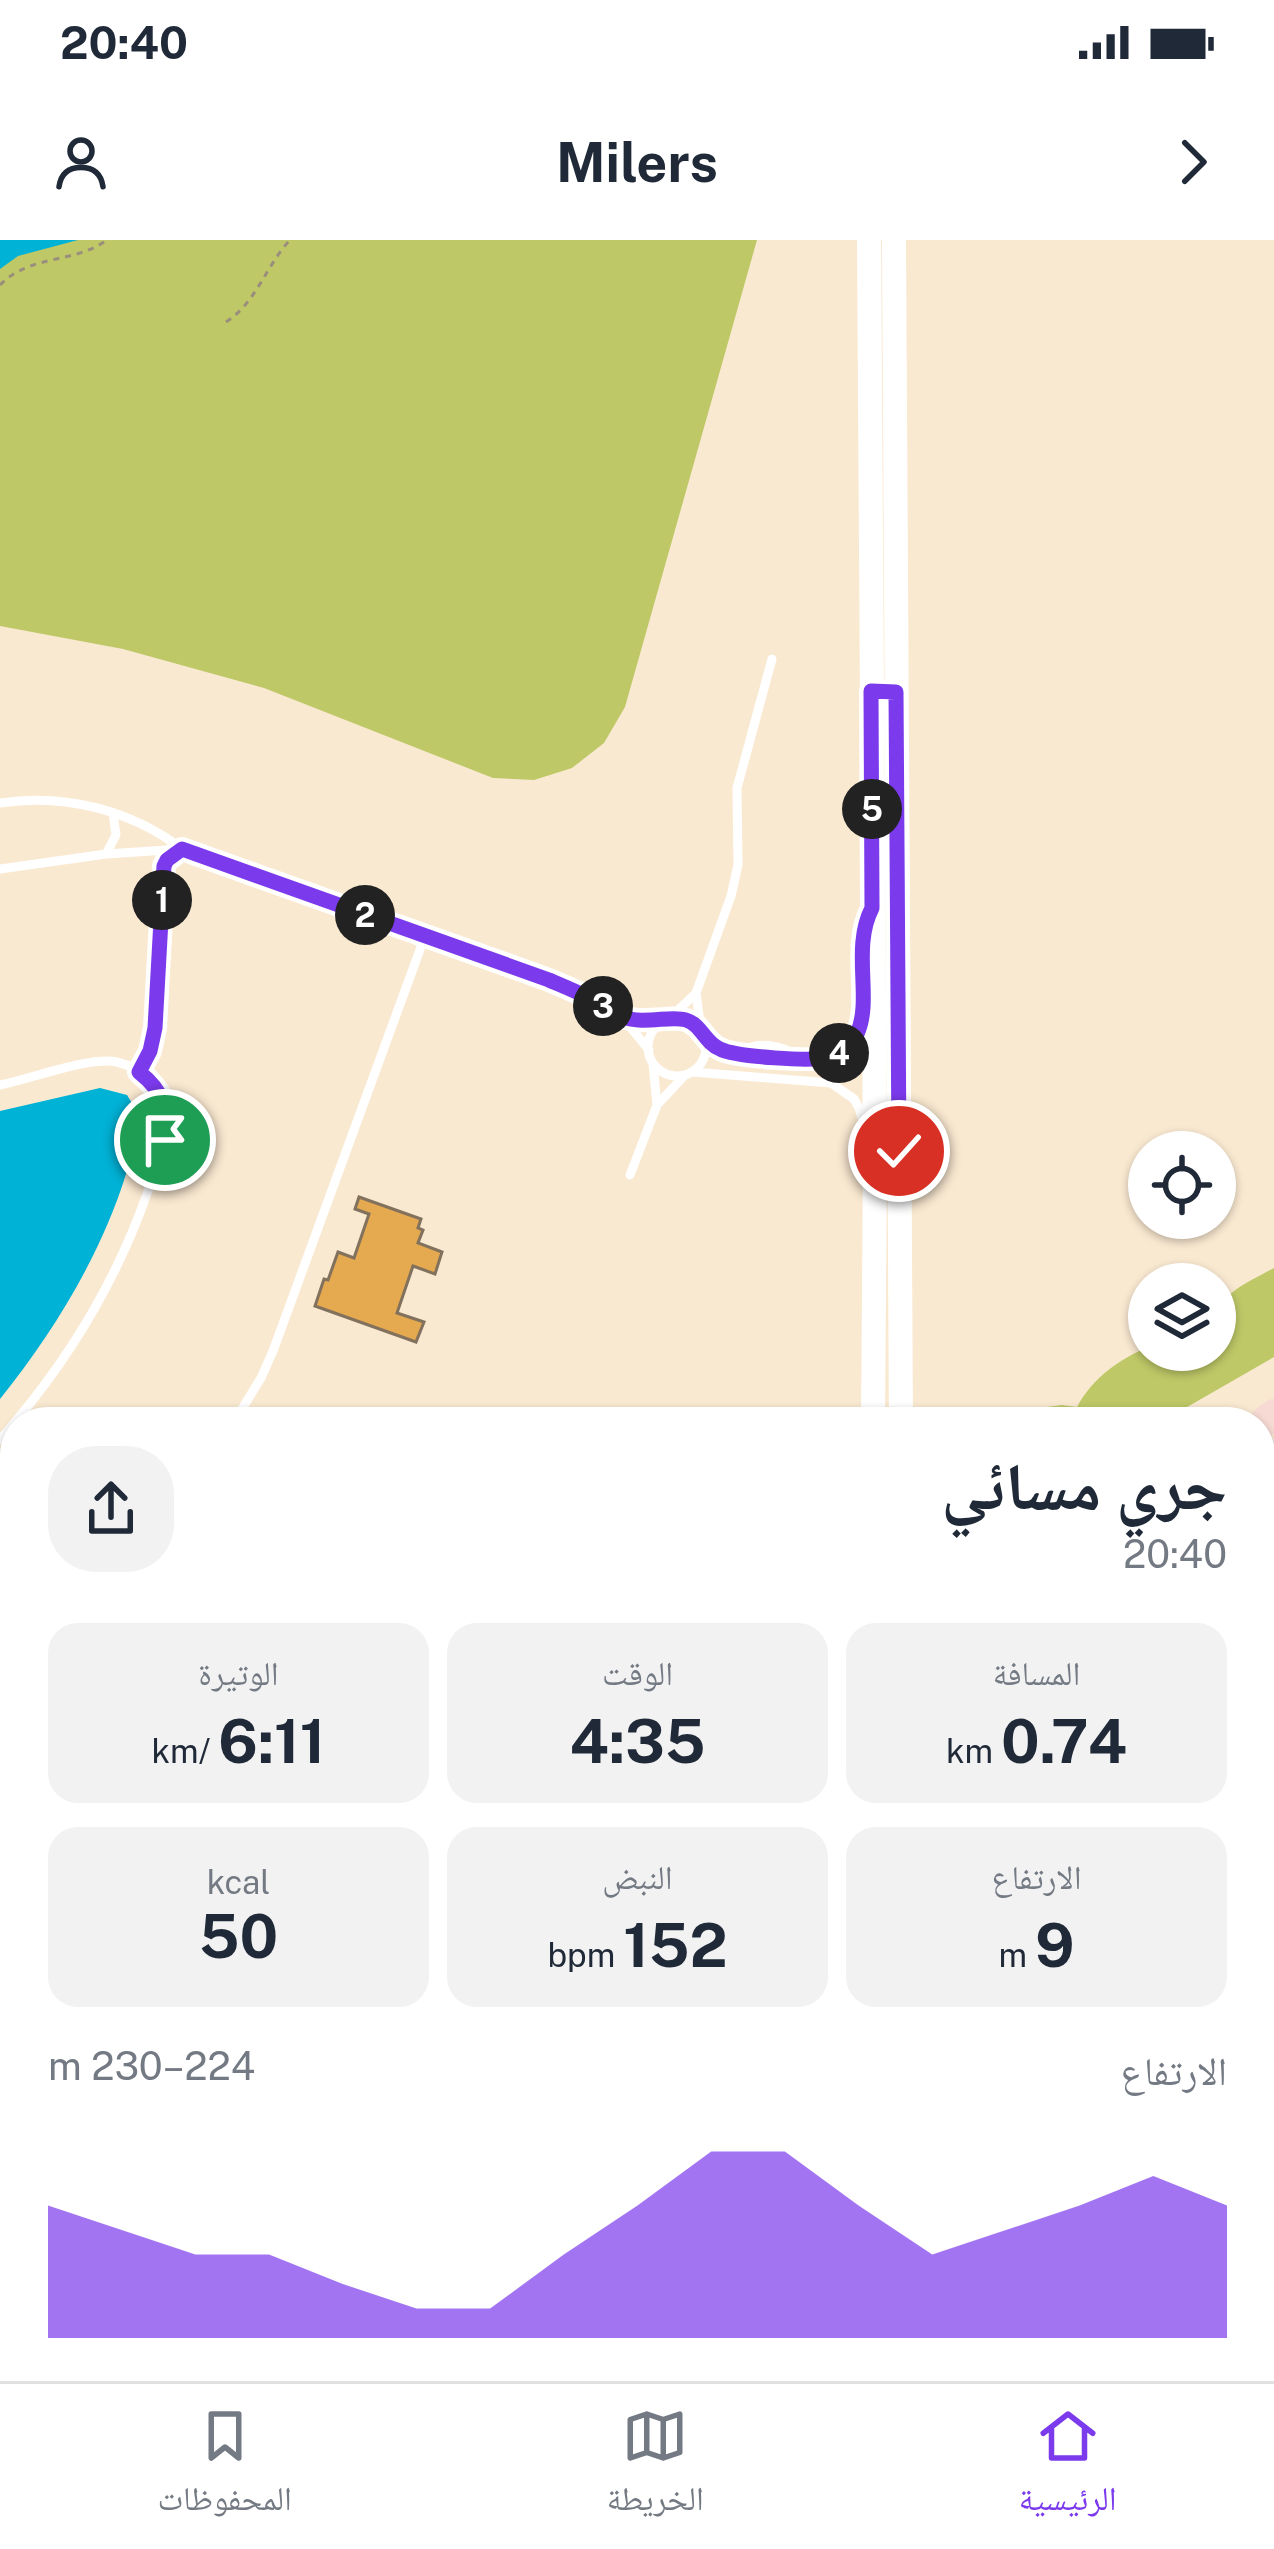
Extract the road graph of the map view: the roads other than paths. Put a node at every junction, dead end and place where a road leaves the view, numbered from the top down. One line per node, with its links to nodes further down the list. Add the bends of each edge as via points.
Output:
1 (868, 240): 4 (street)
2 (894, 240): 4 (street)
3 (772, 659): 12 (lane, via 737,788 736,880)
4 (884, 692): 10 (street); 27 (street)
5 (0, 803): 6 (lane, via 52,801)
6 (112, 812): 7 (lane); 8 (lane, via 116,835)
7 (182, 849): 8 (lane); 11 (lane); 18 (lane, via 164,866 155,1028)
8 (106, 854): 9 (lane)
9 (0, 869)
10 (872, 908): 15 (lane, via 863,932 858,1032 846,1048 830,1057 738,1054); 22 (street)
11 (424, 936): 13 (lane, via 549,980); 25 (lane, via 273,1351)
12 (696, 994): 14 (lane); 15 (lane)
13 (622, 1017): 14 (lane); 16 (lane)
14 (666, 1020): 15 (lane, via 687,1020); 16 (lane)
15 (703, 1036): 19 (lane, via 703,1060)
16 (649, 1050): 17 (lane)
17 (653, 1064): 19 (lane); 21 (lane)
18 (139, 1072): 20 (lane, via 95,1061); 24 (lane, via 156,1088 168,1122 155,1172 96,1308)
19 (689, 1074): 21 (lane); 22 (lane, via 840,1087 860,1108)
20 (0, 1085)
21 (657, 1105): 23 (lane)
22 (874, 1163): 26 (street)
23 (630, 1175)
24 (27, 1407)
25 (243, 1407)
26 (874, 1407)
27 (901, 1407)

